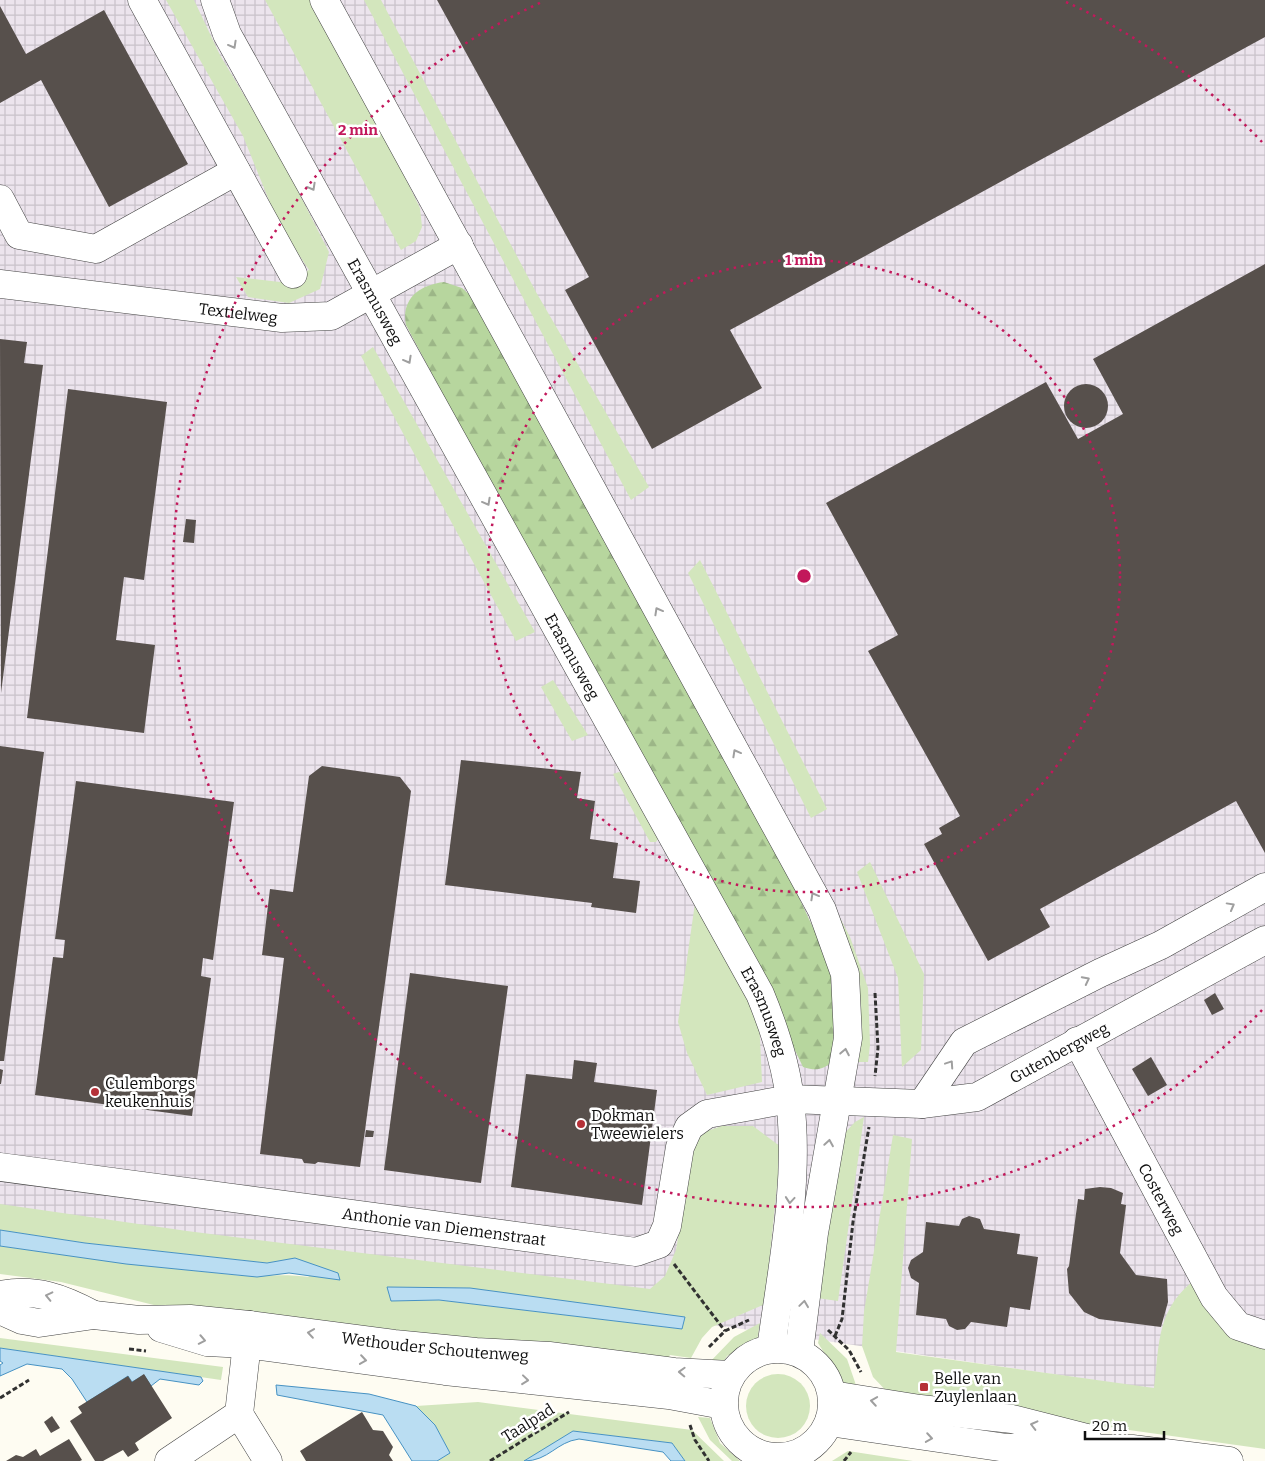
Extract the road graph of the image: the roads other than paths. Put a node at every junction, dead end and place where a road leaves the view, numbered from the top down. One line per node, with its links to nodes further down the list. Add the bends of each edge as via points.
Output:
1 (142, 0): 4 (street)
2 (215, 0): 9 (street, Erasmusweg, one-way to 9, via 227,34)
3 (324, 0): 6 (street)
4 (236, 171): 5 (street, via 96,248 19,235); 7 (street)
5 (0, 199)
6 (459, 245): 9 (street, Textielweg); 14 (street, one-way to 6, via 848,1038 845,974 822,910)
7 (293, 274)
8 (0, 284): 9 (street, Textielweg, via 282,318 331,316)
9 (371, 294): 13 (street, Erasmusweg, one-way to 13, via 760,994 777,1034)
10 (1265, 887): 15 (street, one-way to 10, via 964,1042 1160,945)
11 (1265, 940): 12 (street, Gutenbergweg)
12 (1077, 1041): 15 (street, Gutenbergweg, via 977,1097); 21 (street, Costerweg, via 1214,1297 1238,1326)
13 (790, 1099): 14 (street, Gutenbergweg); 16 (street, Anthonie van Diemenstraat, via 707,1114 690,1127 680,1147 666,1226 659,1244 636,1252); 22 (street, Erasmusweg, one-way to 22, via 793,1153 790,1200)
14 (836, 1100): 15 (street, Gutenbergweg); 23 (street, one-way to 14)
15 (922, 1104)
16 (0, 1167)
17 (0, 1296): 19 (street, Wethouder Schoutenweg, one-way to 17, via 49,1295 14,1293)
18 (0, 1310): 19 (street, Wethouder Schoutenweg, via 22,1320 40,1323)
19 (94, 1315): 20 (street, Wethouder Schoutenweg, via 139,1320 190,1319)
20 (248, 1334): 24 (street, Wethouder Schoutenweg, one-way to 20, via 674,1372 549,1356); 25 (street, Wethouder Schoutenweg, one-way to 25, via 445,1371 669,1395); 27 (street)
21 (1265, 1335)
22 (771, 1349): 23 (street); 24 (street, via 752,1354)
23 (799, 1352): 26 (street, via 815,1363 826,1378)
24 (730, 1375): 25 (street, via 724,1389)
25 (723, 1405): 28 (street, via 727,1423)
26 (831, 1409): 29 (street, via 820,1438); 32 (street, via 1007,1448 1132,1449)
27 (239, 1414): 30 (street); 31 (street)
28 (751, 1456): 29 (street)
29 (786, 1459)
30 (169, 1461)
31 (268, 1461)
32 (1229, 1461)

